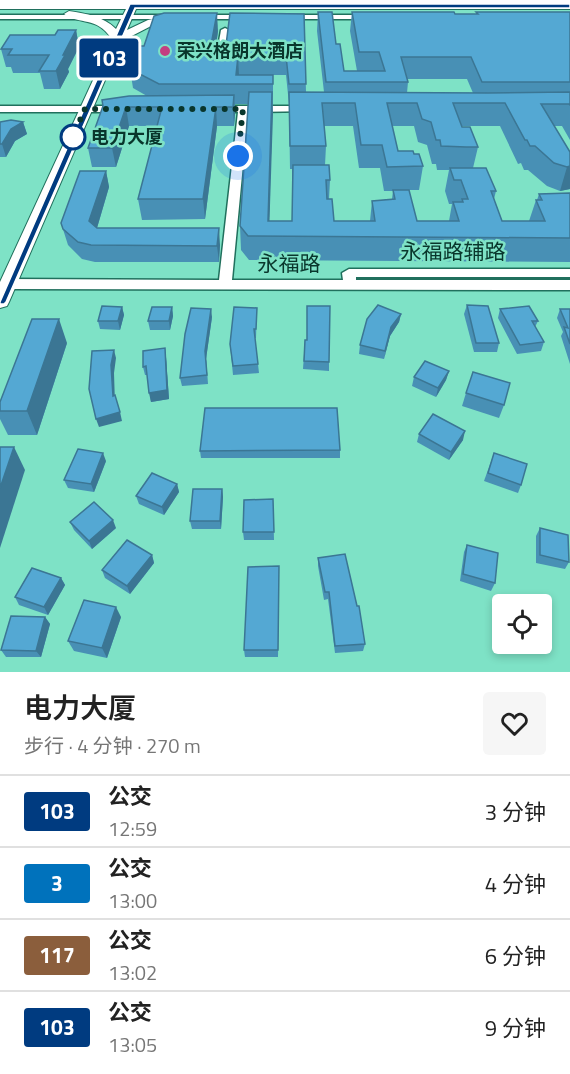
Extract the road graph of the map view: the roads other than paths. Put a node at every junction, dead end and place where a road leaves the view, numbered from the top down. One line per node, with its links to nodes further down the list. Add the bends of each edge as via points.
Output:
1 (98, 0): 5 (main road)
2 (0, 1): 5 (street)
3 (178, 1): 6 (street); 10 (street)
4 (536, 1): 8 (street); 13 (street); 14 (main road)
5 (86, 2): 10 (street); 11 (main road)
6 (224, 2): 7 (street); 12 (main road)
7 (377, 2): 12 (main road); 13 (main road)
8 (570, 4): 14 (main road)
9 (0, 6): 11 (main road)
10 (132, 7): 11 (main road); 12 (main road); 16 (main road); 18 (street); 20 (street); 25 (main road)
11 (51, 9): 15 (main road); 18 (main road)
12 (247, 9): 13 (main road); 16 (main road); 21 (main road)
13 (456, 9): 14 (main road)
14 (507, 9): 17 (main road); 23 (main road)
15 (0, 12)
16 (205, 12): 20 (main road)
17 (570, 12)
18 (80, 16): 19 (street); 25 (main road, via 108,25)
19 (0, 17)
20 (174, 17): 21 (street); 25 (main road, via 152,22)
21 (266, 17): 22 (street)
22 (387, 17)
23 (547, 17)
24 (225, 30): 26 (street)
25 (118, 39): 28 (main road)
26 (220, 64)
27 (0, 109): 28 (street)
28 (85, 109): 29 (street); 34 (main road)
29 (132, 109)
30 (206, 109): 31 (street)
31 (243, 109): 32 (street); 35 (street)
32 (317, 109)
33 (570, 273): 36 (street, 永福路辅路, via 349,273)
34 (8, 284): 35 (street, 永福路); 38 (main road)
35 (225, 285): 36 (street, 永福路)
36 (350, 285): 37 (street, 永福路)
37 (570, 285)
38 (0, 302)

